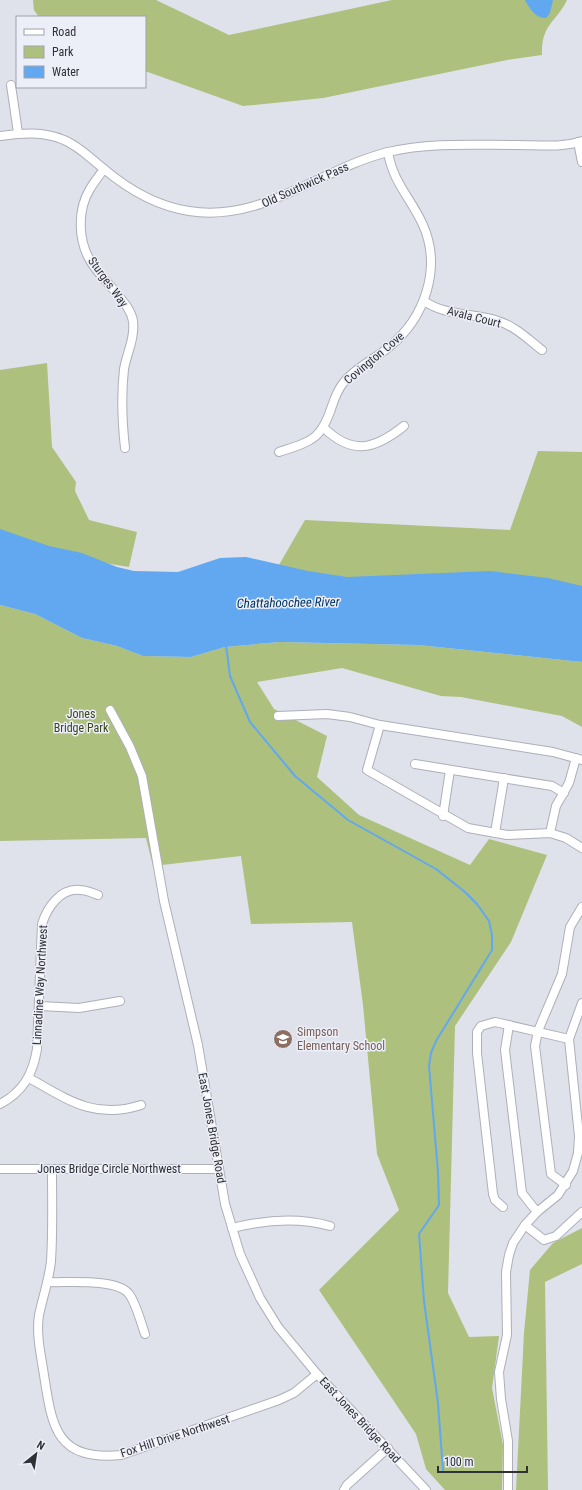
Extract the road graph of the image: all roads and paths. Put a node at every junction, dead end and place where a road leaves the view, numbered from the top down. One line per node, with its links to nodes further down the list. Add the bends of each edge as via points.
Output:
1 (11, 85): 2 (street)
2 (18, 133): 3 (street, Old Southwick Pass); 7 (street, Old Southwick Pass, via 41,134 64,140 83,151)
3 (0, 136)
4 (580, 142): 5 (street, Old Southwick Pass, via 558,145 444,144); 6 (street)
5 (388, 152): 7 (street, Old Southwick Pass, via 341,168 264,204 222,213 191,211 163,205 133,190); 8 (street, Covington Cove, via 394,177 418,213 428,240 431,271)
6 (582, 162)
7 (104, 169): 12 (street, Sturges Way, via 85,199 81,214 81,232 91,262 123,301 132,319 132,338 121,396)
8 (424, 301): 9 (street, Avala Court, via 451,312 501,322); 11 (street, Covington Cove, via 399,339 344,382)
9 (542, 350)
10 (404, 426): 11 (street, via 383,442 365,446 342,442)
11 (324, 428): 13 (street, Covington Cove, via 314,439)
12 (125, 448)
13 (279, 452)
14 (110, 710): 41 (street, East Jones Bridge Road, via 142,776 164,901 198,1045)
15 (278, 716): 16 (street, via 350,716)
16 (380, 725): 17 (street, via 553,752); 22 (street, via 367,770)
17 (579, 759): 21 (street)
18 (415, 764): 19 (street)
19 (450, 770): 20 (street); 22 (street)
20 (504, 778): 21 (street, via 552,786); 23 (street)
21 (564, 793): 24 (street, via 556,806)
22 (443, 816): 23 (street, via 468,828)
23 (495, 833): 24 (street)
24 (550, 833): 25 (street, via 566,838)
25 (582, 848)
26 (98, 895): 30 (street, Linnadine Way Northwest, via 79,890 66,893 54,901 46,911 42,924)
27 (582, 907): 32 (street, via 570,927 562,974)
28 (120, 1001): 30 (street, via 79,1008)
29 (582, 1003): 33 (street)
30 (40, 1006): 36 (street, Linnadine Way Northwest, via 35,1064)
31 (509, 1025): 32 (street); 44 (street, via 495,1022 481,1026 477,1032 477,1053 493,1194 495,1200); 45 (street, via 505,1050 522,1193)
32 (538, 1031): 33 (street); 43 (street, via 535,1046 550,1174)
33 (569, 1039): 35 (street)
34 (582, 1067): 35 (street)
35 (572, 1068): 39 (street)
36 (29, 1078): 37 (street, Linnadine Way Northwest, via 10,1099); 38 (street, via 69,1101 94,1109 125,1110)
37 (0, 1104)
38 (141, 1105)
39 (581, 1136): 43 (street, via 573,1171)
40 (0, 1169): 42 (street, Jones Bridge Circle Northwest)
41 (219, 1169): 42 (street, Jones Bridge Circle Northwest); 49 (street, East Jones Bridge Road)
42 (52, 1170): 50 (street, Fox Hill Drive Northwest, via 51,1260)
43 (566, 1184): 45 (street, via 558,1195)
44 (503, 1207)
45 (537, 1212): 47 (street)
46 (582, 1212): 47 (street, via 556,1236 544,1240)
47 (525, 1225): 56 (street, via 513,1243 509,1255 506,1272 507,1335 499,1372 508,1441)
48 (330, 1226): 49 (street, via 312,1221 263,1221)
49 (232, 1228): 52 (street, East Jones Bridge Road, via 243,1261 260,1298 278,1327)
50 (48, 1282): 51 (street, via 102,1283 119,1286 129,1294); 52 (street, Fox Hill Drive Northwest, via 39,1315 38,1340 50,1415 57,1433 68,1445 82,1451 104,1457 121,1455 279,1400 294,1393)
51 (145, 1334)
52 (317, 1374): 53 (street, East Jones Bridge Road)
53 (388, 1448): 54 (street); 55 (street, East Jones Bridge Road)
54 (344, 1490)
55 (426, 1490)
56 (508, 1490)

